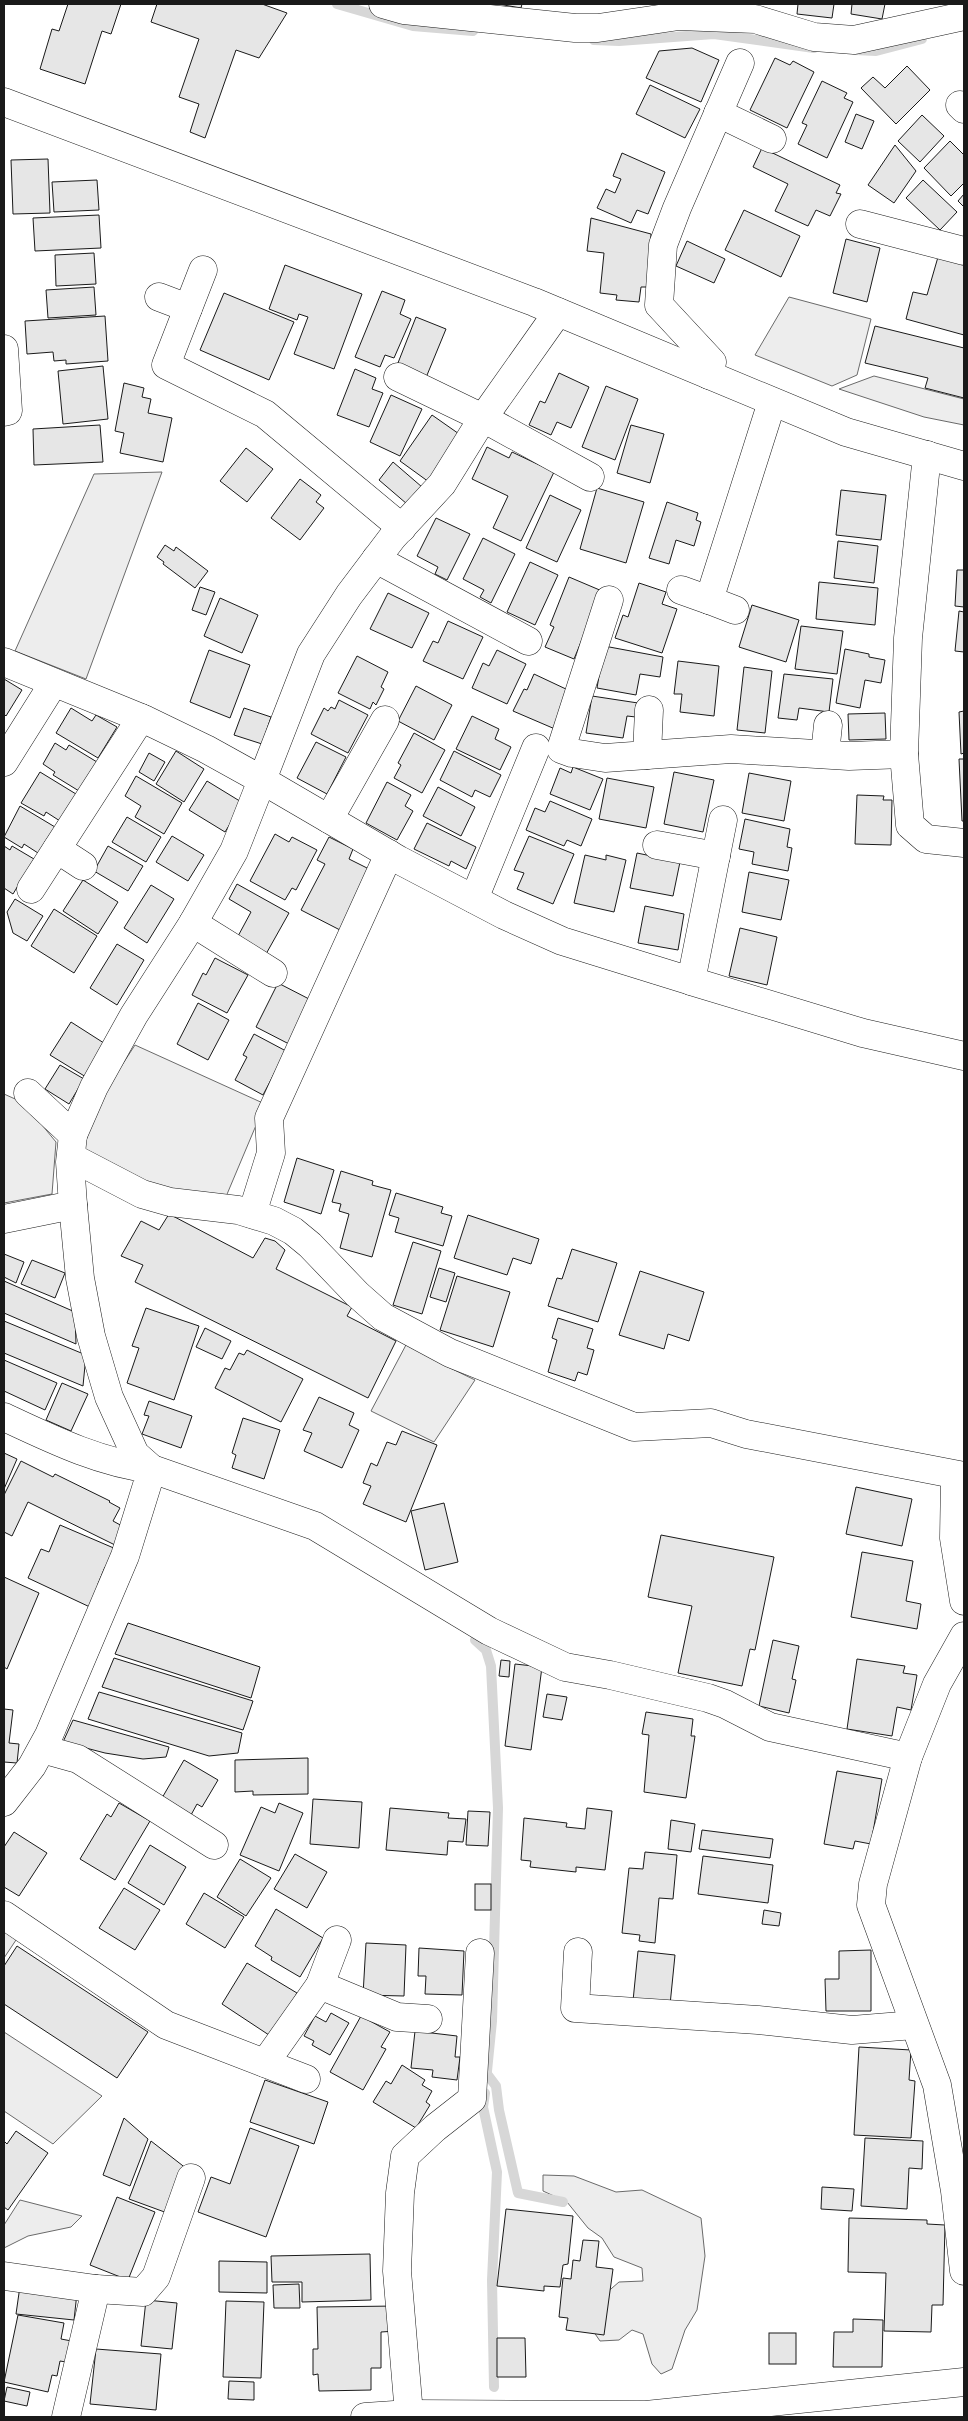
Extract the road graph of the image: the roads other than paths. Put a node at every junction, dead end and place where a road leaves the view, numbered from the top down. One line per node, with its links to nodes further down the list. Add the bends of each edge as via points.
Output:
1 (383, 4): 2 (street, via 404,10 575,28 598,28 679,16 755,19 814,37 854,40)
2 (964, 16)
3 (740, 63): 5 (street)
4 (4, 102): 12 (street)
5 (718, 113): 6 (street); 14 (street, via 663,245 659,305 712,362)
6 (772, 139)
7 (860, 224): 8 (street)
8 (964, 251)
9 (203, 270): 11 (street)
10 (159, 297): 11 (street)
11 (188, 308): 22 (street, via 166,365 265,414)
12 (558, 312): 14 (street); 18 (street)
13 (4, 349): 17 (street, via 8,411)
14 (709, 375): 16 (street)
15 (398, 377): 18 (street)
16 (772, 402): 19 (street, via 846,432); 26 (street)
17 (4, 412)
18 (484, 418): 21 (street); 22 (street, via 442,484)
19 (927, 455): 20 (street); 37 (street, via 908,638)
20 (964, 466)
21 (590, 477)
22 (402, 528): 23 (street)
23 (376, 559): 28 (street); 40 (street, via 311,654)
24 (681, 590): 26 (street)
25 (609, 600): 38 (street, via 561,749 605,758)
26 (709, 600): 27 (street)
27 (735, 610)
28 (528, 641)
29 (4, 662): 30 (street)
30 (53, 684): 32 (street); 39 (street)
31 (649, 710): 38 (street)
32 (141, 718): 40 (street); 45 (street)
33 (385, 720): 41 (street)
34 (828, 725): 36 (street)
35 (536, 748): 50 (street)
36 (825, 754): 37 (street); 38 (street, via 730,749)
37 (904, 754): 43 (street, via 910,825 926,839)
38 (647, 755)
39 (4, 762)
40 (262, 780): 41 (street); 51 (street, via 234,851)
41 (329, 819): 46 (street)
42 (723, 820): 47 (street)
43 (964, 843)
44 (657, 845): 47 (street)
45 (57, 849): 48 (street); 49 (street)
46 (389, 854): 50 (street); 58 (street, via 269,1118 271,1153)
47 (716, 856): 53 (street)
48 (83, 866)
49 (31, 889)
50 (474, 899): 53 (street, via 562,941)
51 (193, 923): 52 (street); 56 (street, via 134,1015 94,1087)
52 (273, 973)
53 (691, 981): 54 (street, via 863,1033)
54 (964, 1056)
55 (28, 1094): 56 (street)
56 (72, 1146): 57 (street); 58 (street, via 142,1194 170,1202)
57 (73, 1205): 59 (street); 61 (street, via 80,1278 89,1326 109,1397 135,1454)
58 (252, 1214): 62 (street, via 274,1220 293,1231 384,1317 412,1333 450,1353 634,1428 711,1423 746,1434)
59 (7, 1216)
60 (4, 1417): 61 (street, via 63,1444 128,1466)
61 (152, 1469): 65 (street, via 125,1556); 66 (street, via 315,1526 489,1632 565,1667 610,1674 708,1698 770,1727)
62 (960, 1476): 63 (street, via 954,1538)
63 (964, 1601)
64 (964, 1636): 66 (street, via 937,1684)
65 (42, 1749): 67 (street); 68 (street, via 78,1759)
66 (908, 1757): 75 (street, via 873,1884 871,1905)
67 (4, 1802)
68 (214, 1845)
69 (4, 1915): 76 (street, via 166,2025)
70 (337, 1940): 73 (street)
71 (578, 1952): 75 (street, via 574,2008 758,2020 852,2030)
72 (480, 1953): 83 (street, via 472,2100 405,2156 397,2271)
73 (320, 1985): 74 (street, via 397,2017); 76 (street)
74 (428, 2018)
75 (914, 2025): 79 (street, via 937,2085 955,2191)
76 (265, 2063): 77 (street)
77 (306, 2080)
78 (191, 2178): 81 (street, via 156,2277 143,2292)
79 (964, 2270)
80 (4, 2276): 81 (street)
81 (96, 2289): 85 (street)
82 (964, 2382): 84 (street)
83 (409, 2414): 84 (street); 86 (street)
84 (646, 2416)
85 (66, 2417)
86 (365, 2417)

